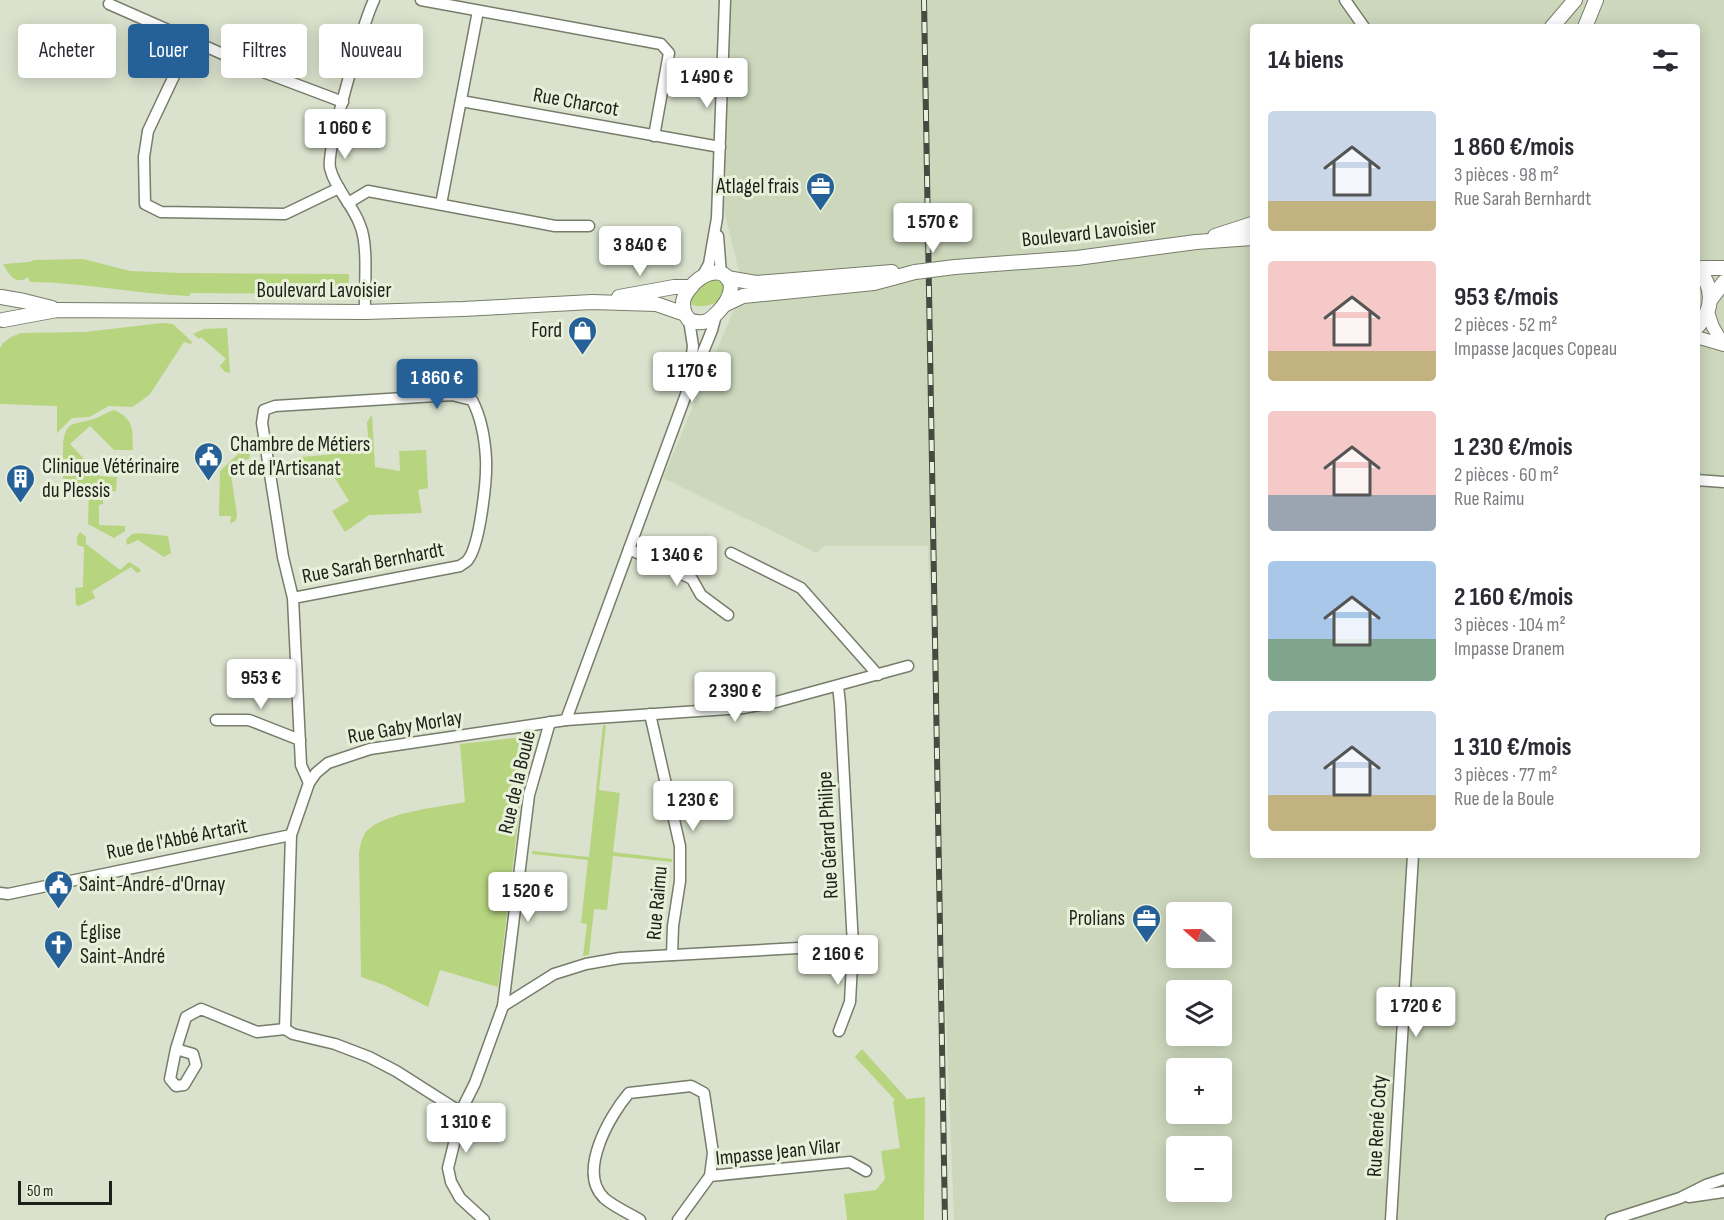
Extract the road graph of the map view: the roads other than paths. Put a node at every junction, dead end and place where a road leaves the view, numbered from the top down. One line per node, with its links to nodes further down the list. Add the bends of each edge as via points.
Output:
1 (374, 0): 16 (street)
2 (422, 0): 8 (street)
3 (725, 0): 18 (street)
4 (1345, 0): 10 (street)
5 (1575, 0): 11 (main road)
6 (1596, 0): 12 (main road)
7 (109, 4): 9 (street)
8 (478, 11): 15 (street); 17 (street, via 661,44 669,53)
9 (155, 24)
10 (1362, 24)
11 (1555, 24)
12 (1586, 24)
13 (209, 48): 16 (street)
14 (173, 78): 19 (street, via 148,131 145,204 161,212 285,214)
15 (461, 101): 17 (street, Rue Charcot); 21 (street)
16 (343, 102): 19 (street, via 330,167)
17 (654, 136): 18 (street, Rue Charcot)
18 (720, 147): 22 (street)
19 (339, 188): 20 (street)
20 (348, 203): 21 (street, via 368,191); 40 (street, via 361,225 364,241)
21 (441, 204): 24 (street, via 555,226)
22 (717, 218): 31 (street, via 709,264); 32 (street)
23 (1250, 225): 26 (main road, Boulevard Lavoisier)
24 (589, 226)
25 (1250, 238): 26 (main road, Boulevard Lavoisier)
26 (1196, 242): 30 (main road, Boulevard Lavoisier, bridge, via 1077,258)
27 (1700, 267): 28 (main road)
28 (1724, 268)
29 (1700, 270): 38 (main road, via 1709,287)
30 (915, 272): 32 (main road, Boulevard Lavoisier, via 756,283); 37 (main road, Boulevard Lavoisier, via 874,283 743,296)
31 (703, 275): 32 (main road, Boulevard Lavoisier); 34 (main road)
32 (724, 276): 37 (main road, via 732,286)
33 (1724, 282): 38 (main road)
34 (691, 286): 36 (main road, Boulevard Lavoisier); 42 (main road, via 683,299)
35 (0, 297): 39 (main road, Boulevard Lavoisier); 44 (main road, via 4,304)
36 (592, 302): 40 (main road, Boulevard Lavoisier); 42 (main road, Boulevard Lavoisier, via 656,304)
37 (726, 304): 41 (main road, Boulevard Lavoisier)
38 (1709, 306): 43 (main road); 46 (street, via 1713,327)
39 (57, 310): 40 (main road, Boulevard Lavoisier); 44 (main road, Boulevard Lavoisier)
40 (364, 312)
41 (716, 315): 42 (main road, Boulevard Lavoisier, via 704,322); 47 (street)
42 (687, 317): 47 (street, via 693,346)
43 (1700, 321)
44 (2, 322)
45 (1700, 338): 46 (street)
46 (1724, 345)
47 (688, 389): 50 (street)
48 (1700, 480): 49 (street)
49 (1724, 482)
50 (629, 549): 53 (street, via 692,579 701,595); 59 (street)
51 (731, 553): 55 (street, via 801,588)
52 (293, 598): 52 (street, Rue Sarah Bernhardt, via 262,423 264,410 275,406 452,395 472,400 480,418 486,460 483,502 468,560 460,566); 61 (street, Rue Sarah Bernhardt)
53 (728, 615)
54 (908, 666): 55 (street)
55 (878, 675): 56 (street)
56 (838, 686): 57 (street, via 743,708); 66 (street, Rue Gérard Philipe)
57 (650, 714): 59 (street); 67 (street, Rue Raimu, via 680,846)
58 (216, 720): 61 (street, via 249,720)
59 (566, 720): 60 (street)
60 (550, 722): 62 (street, Rue Gaby Morlay, via 370,749 328,763); 68 (street, Rue de la Boule, via 529,795)
61 (300, 740): 62 (street, Rue Sarah Bernhardt, via 302,765)
62 (309, 783): 63 (street, Rue Gaby Morlay)
63 (291, 835): 65 (street, Rue de l'Abbé Artarit); 69 (street, Rue Gaby Morlay)
64 (1413, 858): 81 (street, Rue René Coty)
65 (0, 893)
66 (852, 945): 67 (street); 70 (street, Rue Gérard Philipe, via 850,1002)
67 (672, 955): 68 (street, via 586,964 554,974)
68 (503, 1006): 72 (street, Rue de la Boule)
69 (285, 1029): 71 (street, via 257,1032 201,1009 186,1017); 72 (street, via 369,1057)
70 (839, 1031)
71 (176, 1049)
72 (462, 1113): 78 (street, Rue de la Boule, via 448,1168 460,1198)
73 (866, 1171): 74 (street, Impasse Jean Vilar, via 850,1162)
74 (710, 1176): 79 (street, via 712,1153 704,1093 691,1086 629,1093 615,1109 595,1157 594,1183 604,1197); 80 (street, Impasse Jean Vilar)
75 (1724, 1179): 77 (street)
76 (1724, 1192): 77 (street)
77 (1680, 1198): 82 (street)
78 (484, 1220)
79 (640, 1220)
80 (678, 1220)
81 (1391, 1220)
82 (1611, 1220)

